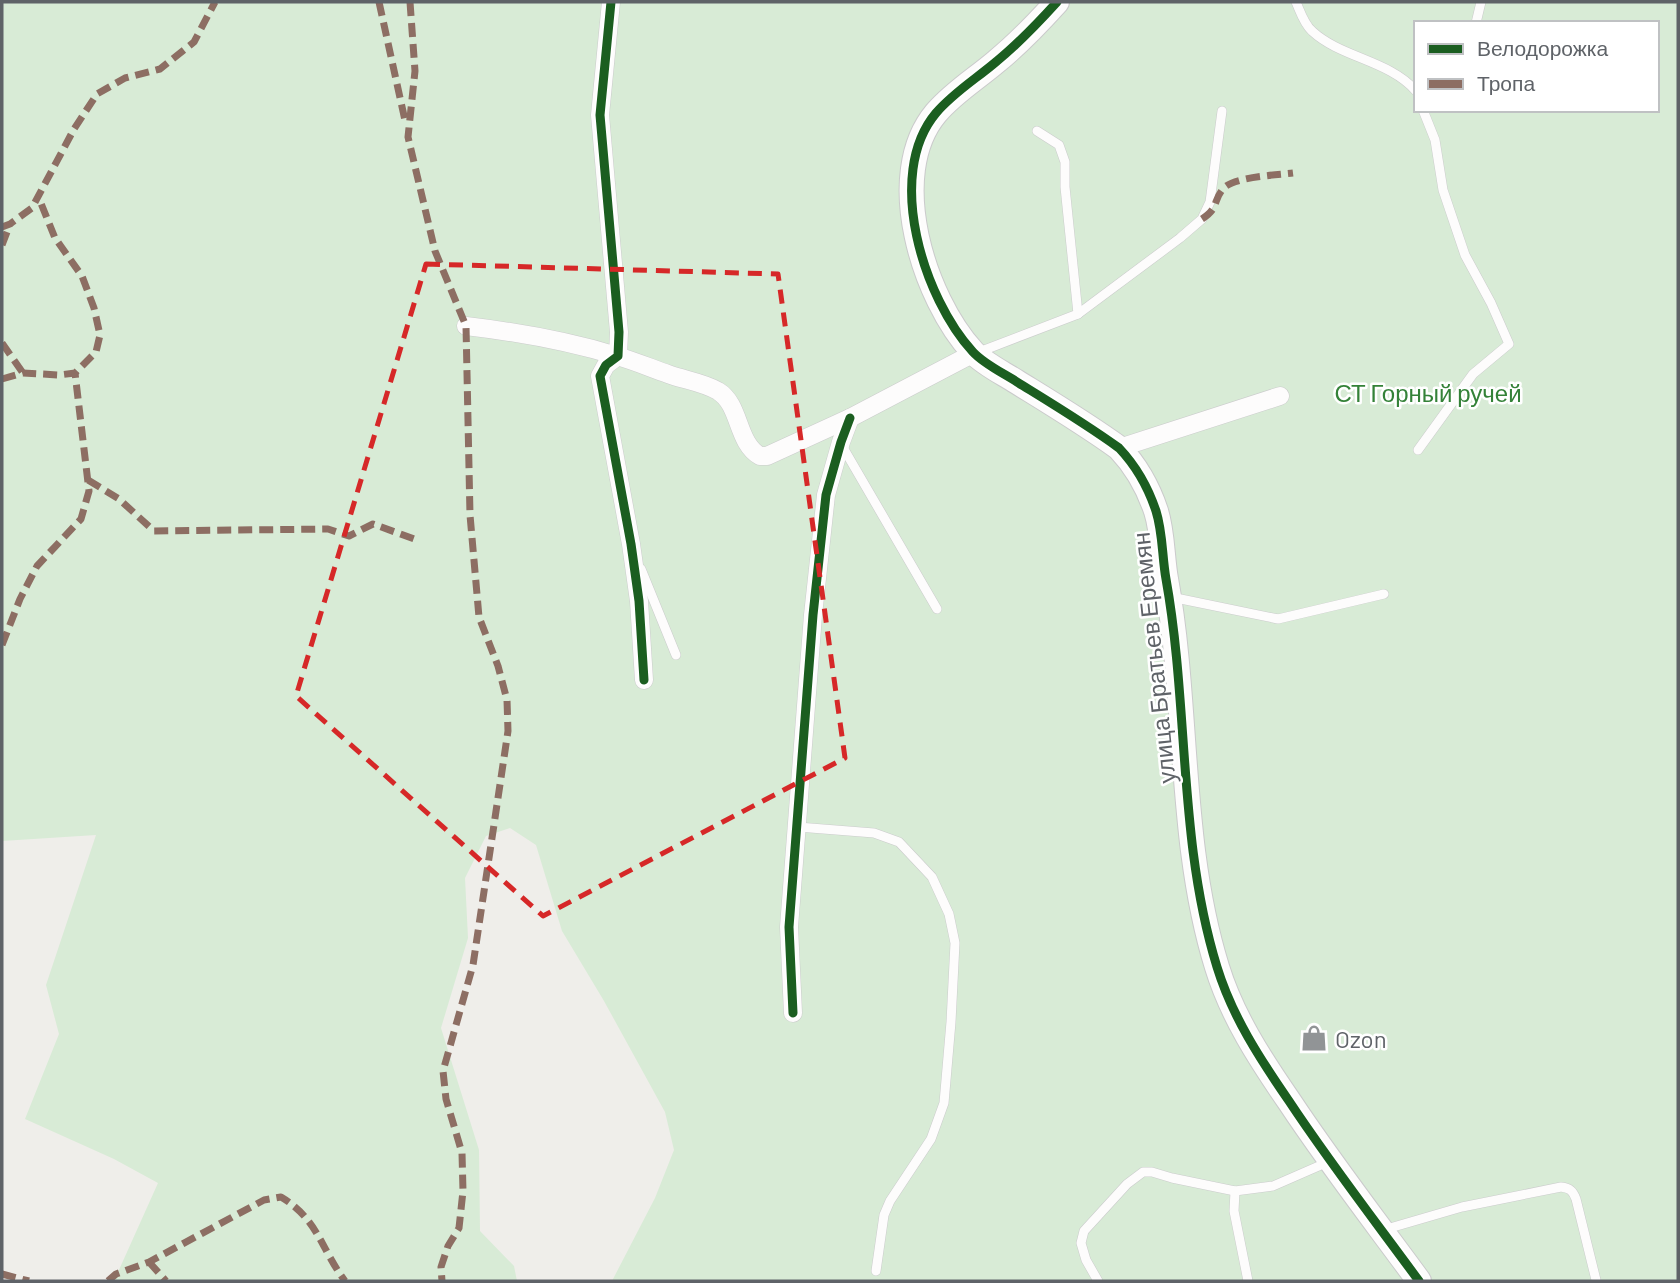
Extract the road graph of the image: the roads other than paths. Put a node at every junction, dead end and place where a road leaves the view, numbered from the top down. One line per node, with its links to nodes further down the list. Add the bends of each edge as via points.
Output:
1 (611, 2): 13 (street, via 600,115)
2 (1057, 2): 12 (street, улица Братьев Еремян, via 995,63 959,89 935,114 919,142 911,192 918,247 951,323)
3 (1296, 2): 6 (lane, via 1309,29 1329,44 1378,64)
4 (1481, 2): 5 (lane)
5 (1476, 21)
6 (1414, 90)
7 (1222, 111): 10 (lane, via 1210,202 1202,219)
8 (1424, 112): 18 (lane, via 1465,255 1508,344 1473,374)
9 (1037, 131): 10 (lane, via 1059,145 1065,162)
10 (1078, 314): 12 (lane)
11 (466, 326): 13 (street)
12 (974, 353): 15 (street); 17 (street, улица Братьев Еремян)
13 (618, 356): 15 (street, via 721,392 747,445 760,456); 19 (street, via 600,376)
14 (1280, 396): 17 (street)
15 (850, 418): 16 (street)
16 (841, 442): 22 (lane); 25 (street, via 826,495 814,602)
17 (1119, 448): 21 (street, улица Братьев Еремян, via 1134,464 1157,515)
18 (1418, 450)
19 (631, 544): 23 (lane); 24 (street)
20 (1384, 594): 21 (lane, via 1278,620)
21 (1169, 596): 27 (street, улица Братьев Еремян, via 1196,877 1212,948 1252,1046)
22 (937, 609)
23 (676, 655)
24 (645, 680)
25 (798, 827): 26 (street, via 789,926); 30 (lane, via 874,833 898,842 932,877 949,914 955,943 944,1103 931,1139 884,1215)
26 (793, 1013)
27 (1329, 1161): 28 (lane, via 1273,1186); 29 (street, улица Братьев Еремян)
28 (1236, 1191): 32 (lane, via 1143,1172 1084,1231 1081,1243); 33 (lane, via 1234,1211)
29 (1382, 1231): 31 (lane, via 1461,1207 1568,1188 1576,1199); 34 (street, улица Братьев Еремян)
30 (876, 1270)
31 (1597, 1280)
32 (1098, 1281)
33 (1248, 1281)
34 (1419, 1281)

